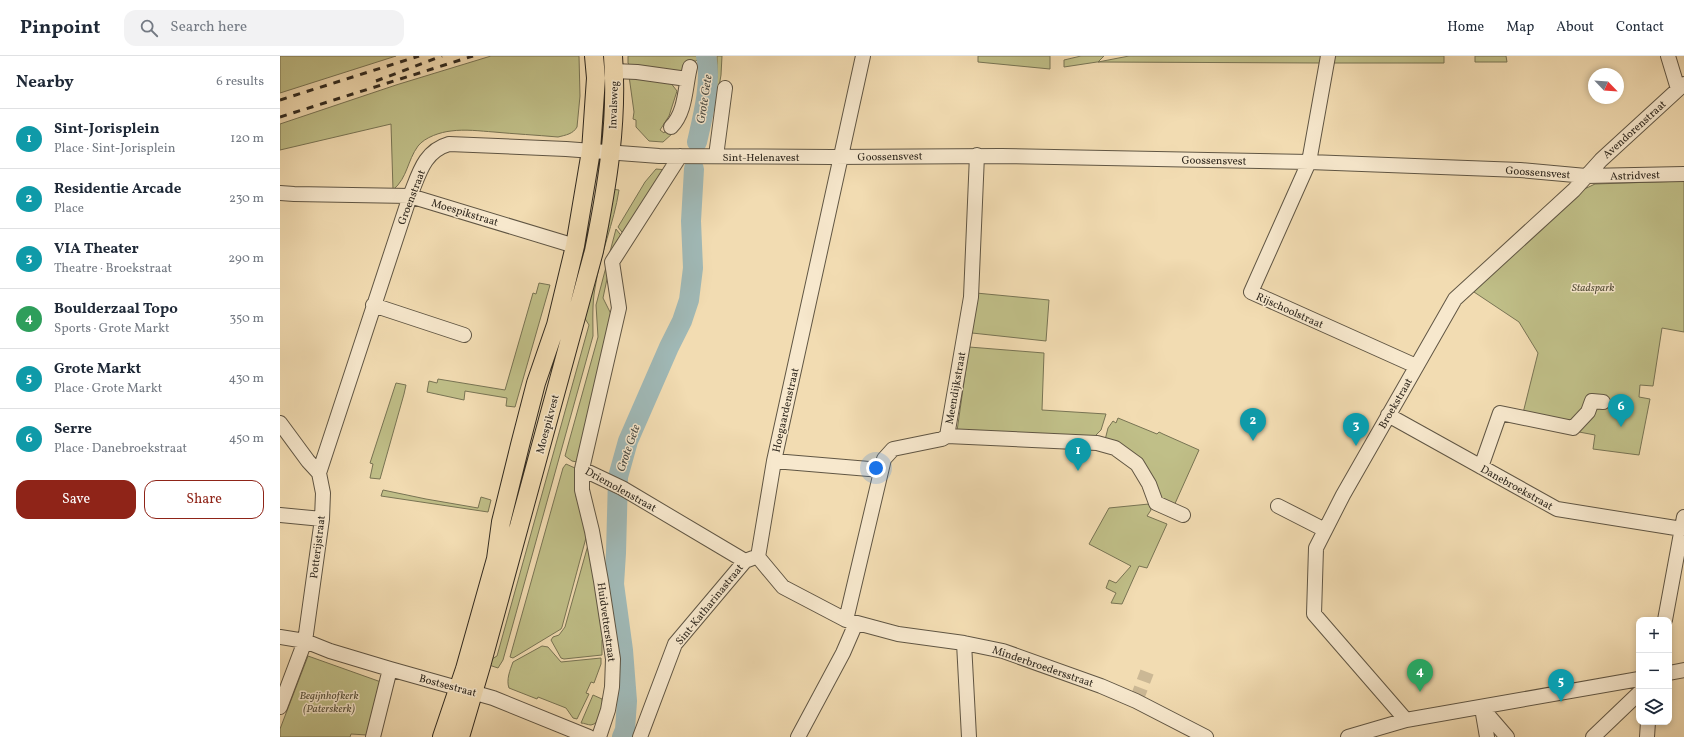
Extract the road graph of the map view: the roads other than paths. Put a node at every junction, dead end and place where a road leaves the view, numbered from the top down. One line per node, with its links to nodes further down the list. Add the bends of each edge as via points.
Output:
1 (594, 56): 9 (main road, Invalsweg, via 596,78)
2 (863, 56): 14 (street, Hoegaardenstraat)
3 (1328, 56): 15 (street)
4 (1668, 56): 6 (street)
5 (614, 63): 8 (street, via 689,73 682,109 678,120); 10 (main road, Invalsweg)
6 (1681, 86): 17 (street, Avendorenstraat)
7 (725, 88): 13 (street)
8 (671, 127)
9 (592, 151): 10 (street, Sint-Helenavest); 19 (street, Groenstraat, via 449,144 438,147 424,163); 20 (main road, Moespikvest)
10 (611, 153): 12 (street, Sint-Helenavest); 50 (main road, Moespikvest, via 594,251)
11 (977, 155): 14 (street, Goossensvest); 15 (street, Goossensvest); 27 (street, Meendijkstraat, via 971,297)
12 (680, 156): 13 (street, Sint-Helenavest); 30 (street, Driemolenstraat, via 612,262 619,308)
13 (716, 156): 14 (street, Sint-Helenavest)
14 (842, 157): 28 (street, Hoegaardenstraat)
15 (1309, 162): 17 (street, Goossensvest, via 1520,170); 23 (street, Rijschoolstraat, via 1251,292)
16 (1684, 174): 17 (street, Astridvest)
17 (1586, 176): 23 (street, Broekstraat, via 1574,190 1455,298)
18 (280, 193): 19 (street, Moespikstraat)
19 (410, 196): 20 (street, Moespikstraat); 21 (street, Groenstraat)
20 (575, 246): 50 (main road, Moespikvest, via 556,325 536,384 501,522 496,559)
21 (373, 305): 22 (street); 32 (street, Groenstraat)
22 (464, 335)
23 (1416, 366): 25 (street, Broekstraat)
24 (1603, 402): 29 (street, via 1592,401 1588,412 1573,428 1500,413)
25 (1388, 415): 29 (street, Danebroekstraat); 38 (street, Broekstraat)
26 (280, 423): 32 (street)
27 (947, 436): 31 (street, Meendijkstraat, via 894,449 884,459); 35 (street, via 1097,443 1115,448 1137,464 1149,484 1156,503)
28 (774, 461): 31 (street); 39 (street, Hoegaardenstraat)
29 (1481, 467): 37 (street, Danebroekstraat, via 1557,509)
30 (582, 469): 39 (street, Driemolenstraat); 60 (street, Huidvetterstraat, via 582,490 592,531 613,659 611,695)
31 (881, 470): 41 (street, Meendijkstraat)
32 (319, 473): 36 (street, Potterijstraat, via 323,493)
33 (1278, 506): 38 (street)
34 (280, 515): 36 (street)
35 (1183, 515)
36 (322, 519): 43 (street, Potterijstraat)
37 (1683, 523): 40 (street)
38 (1325, 530): 54 (street, Broekstraat, via 1316,548 1314,614)
39 (751, 559): 41 (street, via 783,587); 61 (street, Sint-Katharinastraat, via 675,644)
40 (1667, 617)
41 (851, 621): 44 (street, Minderbroedersstraat, via 898,634); 62 (street, Meendijkstraat, via 843,653)
42 (280, 637): 43 (street, Bostsestraat)
43 (305, 641): 45 (street, Bostsestraat); 49 (street, Potterijstraat)
44 (964, 643): 63 (street); 64 (street, Minderbroedersstraat, via 1003,651 1102,686)
45 (390, 669): 50 (street, Bostsestraat); 56 (street)
46 (1684, 670): 47 (street)
47 (1672, 673)
48 (1636, 680): 53 (street)
49 (285, 681): 52 (street, Potterijstraat)
50 (466, 691): 57 (main road); 58 (main road); 59 (street, Bostsestraat, via 504,702)
51 (1636, 696): 68 (street)
52 (280, 707)
53 (1482, 708): 54 (street); 66 (street); 67 (street)
54 (1410, 720): 65 (street)
55 (1648, 725): 69 (street)
56 (373, 737)
57 (442, 737)
58 (460, 737)
59 (589, 737)
60 (599, 737)
61 (640, 737)
62 (798, 737)
63 (969, 737)
64 (1206, 737)
65 (1348, 737)
66 (1487, 737)
67 (1507, 737)
68 (1593, 737)
69 (1647, 737)

